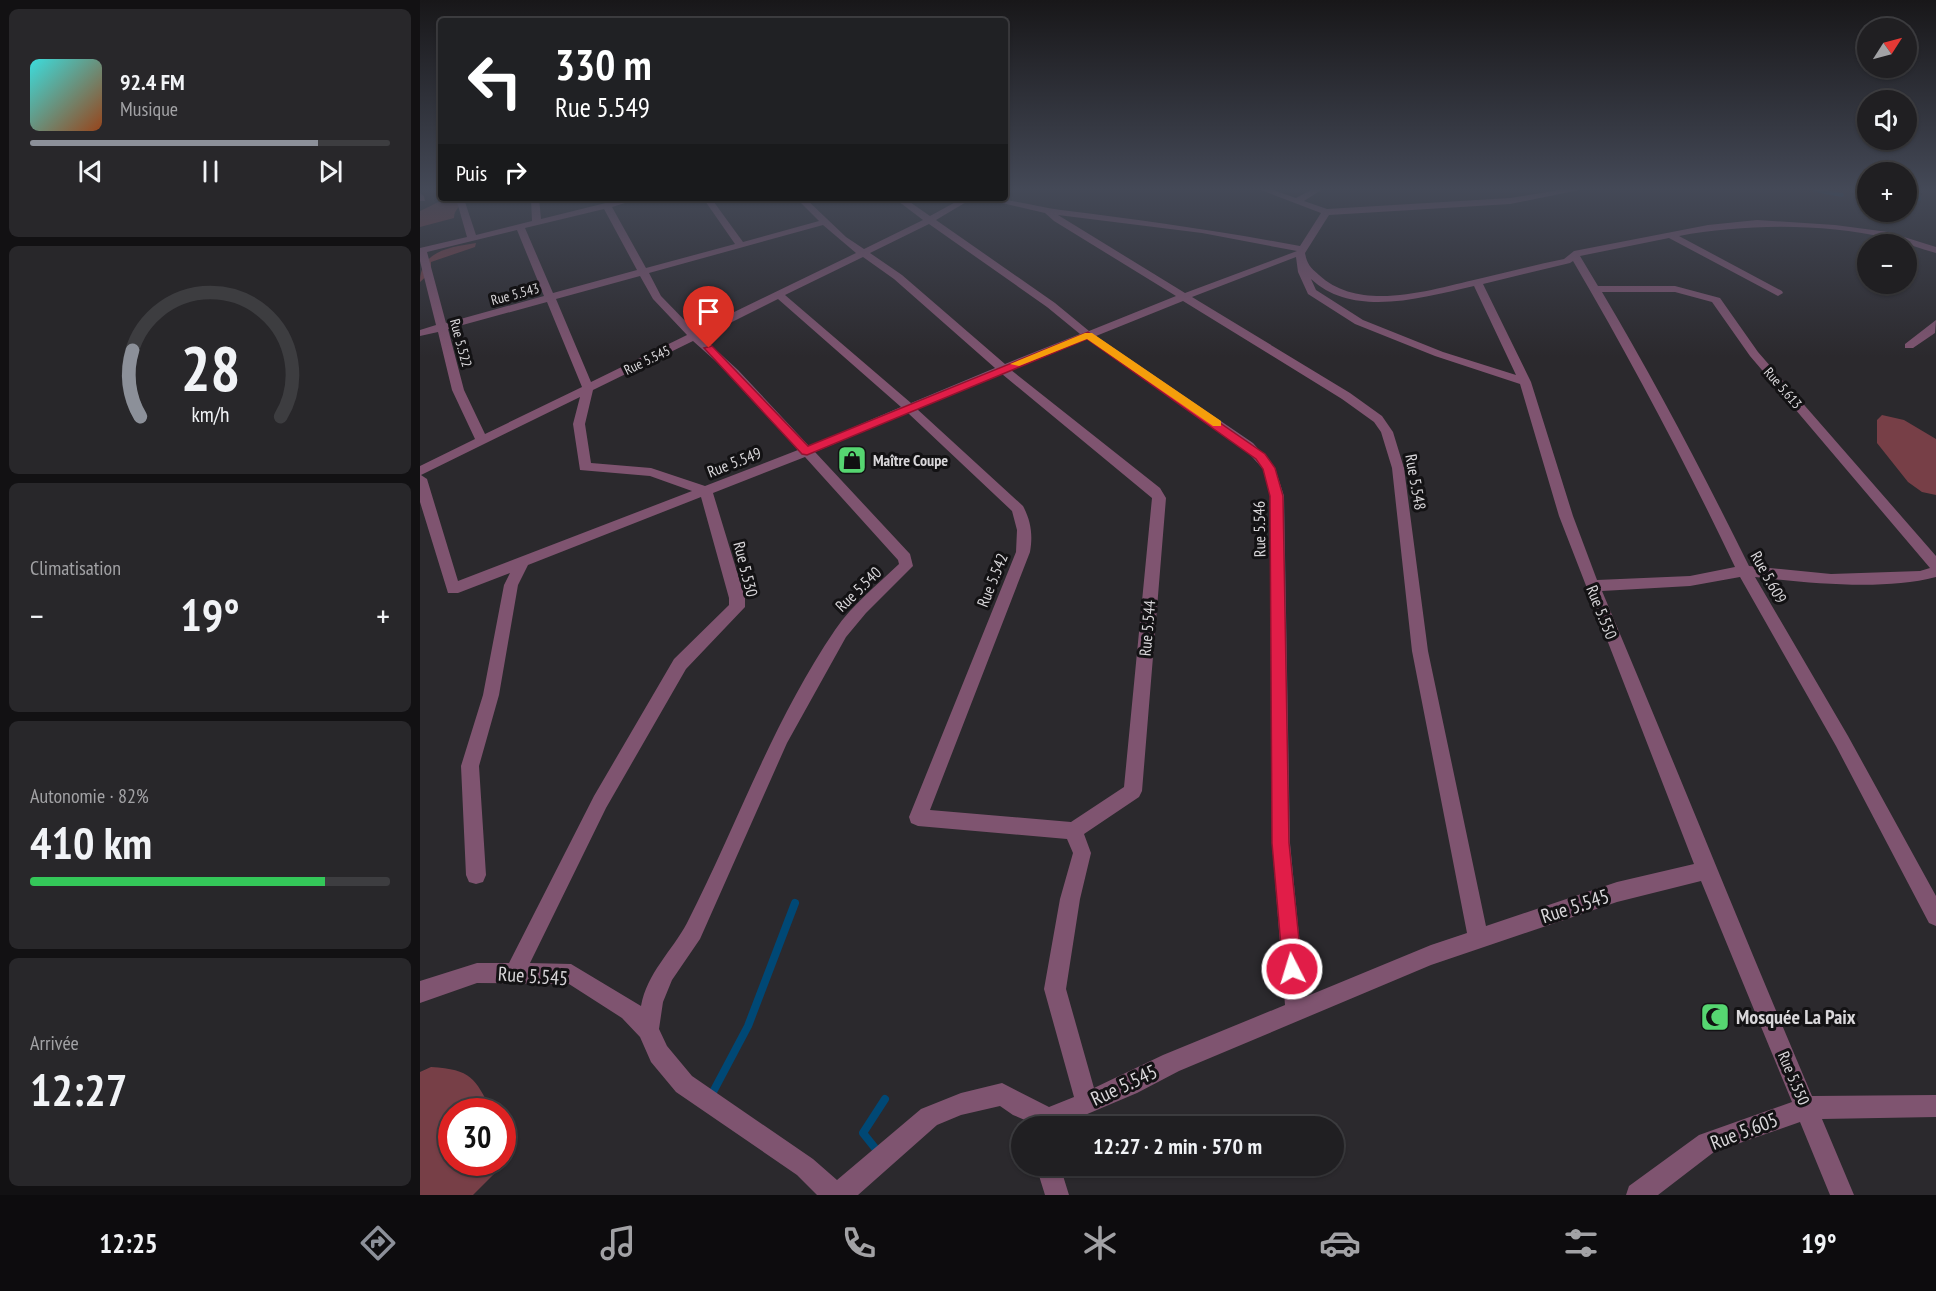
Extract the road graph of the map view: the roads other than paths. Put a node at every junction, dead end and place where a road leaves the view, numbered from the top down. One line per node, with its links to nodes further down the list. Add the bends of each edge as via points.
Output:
1 (441, 246): 13 (street)
2 (529, 246): 23 (street)
3 (628, 246): 17 (street, Rue 5.540)
4 (734, 246): 17 (street, Rue 5.543)
5 (853, 246): 14 (street, Rue 5.544)
6 (879, 246): 14 (street, Rue 5.545)
7 (964, 246): 27 (street, Rue 5.546)
8 (1101, 246): 22 (street, Rue 5.548)
9 (1265, 246): 16 (street)
10 (1307, 246): 16 (street)
11 (1621, 246): 15 (street)
12 (1688, 246): 20 (street)
13 (421, 251): 25 (street, Rue 5.522)
14 (863, 254): 21 (street, Rue 5.545); 30 (street, Rue 5.544, via 898,277)
15 (1574, 254): 18 (street, via 1567,261); 19 (street, Rue 5.609)
16 (1302, 255): 18 (street, via 1318,282 1363,297 1416,296); 22 (street, Rue 5.549, via 1289,255); 31 (street, via 1306,282 1320,300 1359,322)
17 (641, 271): 23 (street, Rue 5.543); 28 (street, Rue 5.540, via 657,297)
18 (1477, 282): 31 (street, Rue 5.550)
19 (1594, 289): 39 (street, Rue 5.613, via 1675,289 1716,300 1754,354); 40 (street, Rue 5.609, via 1695,469)
20 (1778, 293)
21 (779, 295): 28 (street, Rue 5.545); 33 (street, Rue 5.542)
22 (1186, 297): 27 (street, Rue 5.549); 47 (street, Rue 5.548, via 1346,396 1378,419 1387,432 1398,468 1420,651)
23 (552, 298): 25 (street, Rue 5.543); 32 (street)
24 (1936, 323): 29 (street)
25 (441, 327): 26 (street, Rue 5.543); 34 (street, Rue 5.522, via 459,390)
26 (420, 333)
27 (1088, 335): 30 (street, Rue 5.549); 50 (street, Rue 5.546, via 1249,447 1269,468 1276,496 1281,843)
28 (696, 336): 32 (street, Rue 5.545); 35 (street, Rue 5.540)
29 (1909, 346)
30 (1003, 369): 33 (street, Rue 5.549); 43 (street, Rue 5.544, via 1155,490 1159,498 1133,791)
31 (1525, 382): 42 (street, Rue 5.550)
32 (588, 388): 34 (street, Rue 5.545); 37 (street, via 579,424 585,468 651,472)
33 (909, 408): 35 (street, Rue 5.549); 43 (street, Rue 5.542, via 1018,509 1026,535 1023,552 918,817)
34 (482, 440): 36 (street, Rue 5.545)
35 (807, 451): 37 (street, Rue 5.549); 51 (street, Rue 5.540, via 904,558 906,566 841,633 780,739 693,932 664,973 652,1002)
36 (421, 474): 38 (street, Rue 5.549, via 453,589)
37 (706, 490): 38 (street, Rue 5.549); 48 (street, Rue 5.530, via 738,608 680,664 600,802)
38 (522, 563): 45 (street, via 510,592 491,695 470,766)
39 (1936, 566)
40 (1744, 571): 41 (street, via 1831,579); 42 (street, via 1690,581); 46 (street, Rue 5.609)
41 (1936, 572)
42 (1592, 586): 44 (street, Rue 5.550)
43 (1072, 831): 52 (street, via 1082,853 1070,898 1055,989)
44 (1706, 870): 47 (street, Rue 5.545, via 1617,892); 54 (street, Rue 5.550)
45 (476, 875)
46 (1936, 916)
47 (1478, 939): 50 (street, Rue 5.545)
48 (515, 972): 49 (street, Rue 5.545, via 477,973); 51 (street, Rue 5.545, via 571,974 630,1010)
49 (420, 992)
50 (1296, 1011): 52 (street, Rue 5.545)
51 (648, 1029): 55 (street, Rue 5.545, via 658,1054 684,1084 805,1167 833,1193 846,1190 929,1117 961,1104 1002,1094)
52 (1087, 1103): 56 (street, Rue 5.545)
53 (1936, 1106): 54 (street, Rue 5.605)
54 (1806, 1108): 59 (street, Rue 5.605, via 1707,1143); 60 (street, Rue 5.550)
55 (1036, 1116)
56 (1061, 1116)
57 (1051, 1176): 58 (street)
58 (1057, 1195)
59 (1638, 1195)
60 (1842, 1195)

